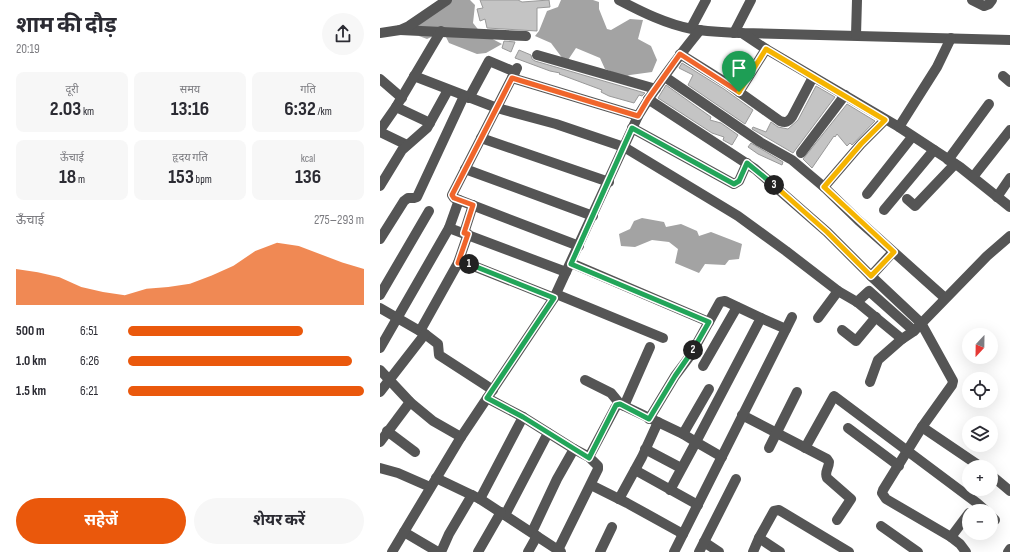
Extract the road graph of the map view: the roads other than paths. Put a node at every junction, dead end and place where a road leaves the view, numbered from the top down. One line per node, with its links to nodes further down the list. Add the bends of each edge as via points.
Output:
1 (619, 0): 8 (street)
2 (706, 0): 9 (street)
3 (751, 0): 12 (street)
4 (972, 0): 5 (street, via 984,6)
5 (992, 0)
6 (443, 1): 10 (street)
7 (855, 1): 14 (street)
8 (636, 4): 9 (street, via 651,16)
9 (696, 29): 12 (street); 19 (street)
10 (400, 30): 11 (street); 13 (street)
11 (441, 31): 15 (street); 22 (street)
12 (738, 33): 14 (street); 18 (street)
13 (380, 34)
14 (856, 35): 16 (street)
15 (526, 36)
16 (951, 38): 17 (street); 40 (street, via 936,68)
17 (1010, 40)
18 (766, 49): 24 (street); 28 (street)
19 (680, 54): 23 (street); 28 (street)
20 (537, 55): 26 (street)
21 (515, 72): 30 (street, via 489,61); 35 (street); 36 (street)
22 (414, 76): 27 (street); 31 (street)
23 (665, 77): 26 (street); 56 (street, via 760,142 792,160)
24 (813, 77): 28 (street, via 792,117 784,123); 29 (street)
25 (380, 79): 31 (street)
26 (656, 89): 32 (street)
27 (448, 90): 30 (street); 38 (street)
28 (739, 92)
29 (845, 95): 37 (street); 48 (street)
30 (466, 97): 35 (street); 69 (street, via 417,197 404,201)
31 (402, 98): 34 (street)
32 (648, 99): 36 (street); 50 (street)
33 (990, 104): 49 (street)
34 (396, 107): 38 (street); 42 (street)
35 (497, 108): 44 (street); 46 (street)
36 (638, 116): 39 (street)
37 (885, 120): 40 (street); 56 (street)
38 (430, 124): 45 (street)
39 (632, 128): 46 (street); 50 (street, via 734,184 739,181)
40 (899, 128): 43 (street)
41 (1010, 130): 52 (street)
42 (380, 131): 45 (street)
43 (912, 137): 47 (street); 57 (street)
44 (481, 138): 51 (street); 54 (street)
45 (407, 145): 55 (street)
46 (624, 147): 54 (street); 75 (street, via 738,216)
47 (934, 150): 49 (street); 63 (street)
48 (800, 153)
49 (952, 162): 52 (street); 59 (street, via 915,206)
50 (747, 163): 74 (street, via 827,232)
51 (465, 169): 60 (street, via 452,195); 65 (street)
52 (973, 177): 58 (street)
53 (1010, 178): 58 (street)
54 (608, 182): 65 (street)
55 (380, 186)
56 (824, 187): 71 (street)
57 (867, 194)
58 (997, 196): 62 (street)
59 (907, 199)
60 (460, 200): 61 (street); 66 (street)
61 (473, 205): 67 (street); 70 (street)
62 (1010, 207)
63 (884, 210)
64 (429, 211): 76 (street)
65 (593, 216): 70 (street)
66 (449, 228): 67 (street); 82 (street)
67 (466, 234): 72 (street); 73 (street)
68 (1010, 236): 78 (street, via 986,256)
69 (380, 239)
70 (579, 246): 73 (street)
71 (894, 252): 74 (street); 78 (street)
72 (458, 263): 77 (street, via 466,262); 92 (street)
73 (569, 268): 77 (street); 87 (street)
74 (871, 276): 88 (street)
75 (838, 291): 79 (street); 85 (street)
76 (380, 295)
77 (555, 296): 93 (street); 103 (street)
78 (945, 298): 88 (street)
79 (857, 302): 86 (street); 91 (street, via 869,291)
80 (737, 307): 83 (street); 87 (street, via 722,301); 97 (street)
81 (380, 308): 82 (street)
82 (397, 318): 92 (street); 96 (street)
83 (761, 318): 89 (street); 120 (street)
84 (792, 318): 89 (street)
85 (818, 318)
86 (876, 318): 90 (street, via 856,341); 94 (street)
87 (709, 322): 111 (street, via 690,356 675,376)
88 (921, 324): 91 (street); 112 (street, via 954,380)
89 (786, 329): 109 (street)
90 (842, 330)
91 (914, 331): 94 (street)
92 (422, 332): 99 (street); 103 (street, via 438,344 439,354)
93 (663, 338)
94 (902, 339): 101 (street, via 878,360)
95 (650, 347): 108 (street)
96 (380, 348)
97 (703, 366)
98 (380, 370): 99 (street)
99 (390, 380): 104 (street); 107 (street)
100 (585, 380): 108 (street, via 611,393)
101 (870, 382)
102 (709, 389): 117 (street)
103 (493, 390): 106 (street)
104 (380, 392)
105 (798, 392): 115 (street)
106 (487, 398): 110 (street); 118 (street)
107 (410, 402): 114 (street); 118 (street, via 433,421)
108 (622, 405): 111 (street); 127 (street, via 618,404 614,408)
109 (742, 415): 115 (street); 128 (street)
110 (523, 417): 116 (street); 141 (street)
111 (654, 420): 117 (street); 124 (street)
112 (922, 427): 125 (street); 129 (street)
113 (848, 428): 130 (street)
114 (387, 431): 119 (street); 126 (street)
115 (777, 432): 121 (street); 122 (street)
116 (548, 433): 123 (street); 145 (street)
117 (684, 434): 120 (street)
118 (461, 437): 134 (street)
119 (380, 442)
120 (696, 442): 128 (street); 132 (street)
121 (769, 448)
122 (805, 448): 125 (street, via 834,396); 146 (street, via 827,459 829,462 825,476 851,500)
123 (574, 449): 127 (street); 151 (street, via 557,479)
124 (645, 449): 132 (street); 133 (street)
125 (908, 451): 130 (street); 143 (street)
126 (415, 452)
127 (589, 458): 137 (street, via 598,466)
128 (722, 458): 144 (street)
129 (971, 460)
130 (898, 466): 153 (street, via 882,490 884,496)
131 (380, 468): 138 (street)
132 (682, 468): 139 (street)
133 (635, 470): 139 (street); 142 (street)
134 (436, 478): 138 (street); 141 (street)
135 (736, 479): 155 (street)
136 (998, 481): 140 (street)
137 (591, 485): 142 (street); 157 (street)
138 (430, 487): 150 (street)
139 (670, 490): 144 (street)
140 (1010, 491)
141 (476, 497): 145 (street); 159 (street, via 449,534)
142 (619, 499): 152 (street)
143 (966, 504)
144 (698, 505): 152 (street)
145 (503, 514): 151 (street); 160 (street)
146 (837, 520)
147 (962, 522): 153 (street)
148 (612, 526): 162 (street)
149 (881, 526): 169 (street)
150 (404, 532): 158 (street); 159 (street)
151 (534, 534): 157 (street); 161 (street)
152 (683, 534): 163 (street)
153 (951, 537): 170 (street)
154 (759, 538): 166 (street); 167 (street); 168 (street, via 774,511 779,510)
155 (704, 542): 164 (street); 165 (street)
156 (1010, 549): 171 (street)
157 (560, 551)
158 (392, 552)
159 (440, 552)
160 (478, 552)
161 (528, 552)
162 (600, 552)
163 (674, 552)
164 (699, 552)
165 (719, 552)
166 (753, 552)
167 (780, 552)
168 (848, 552)
169 (918, 552)
170 (966, 552)
171 (1008, 552)

